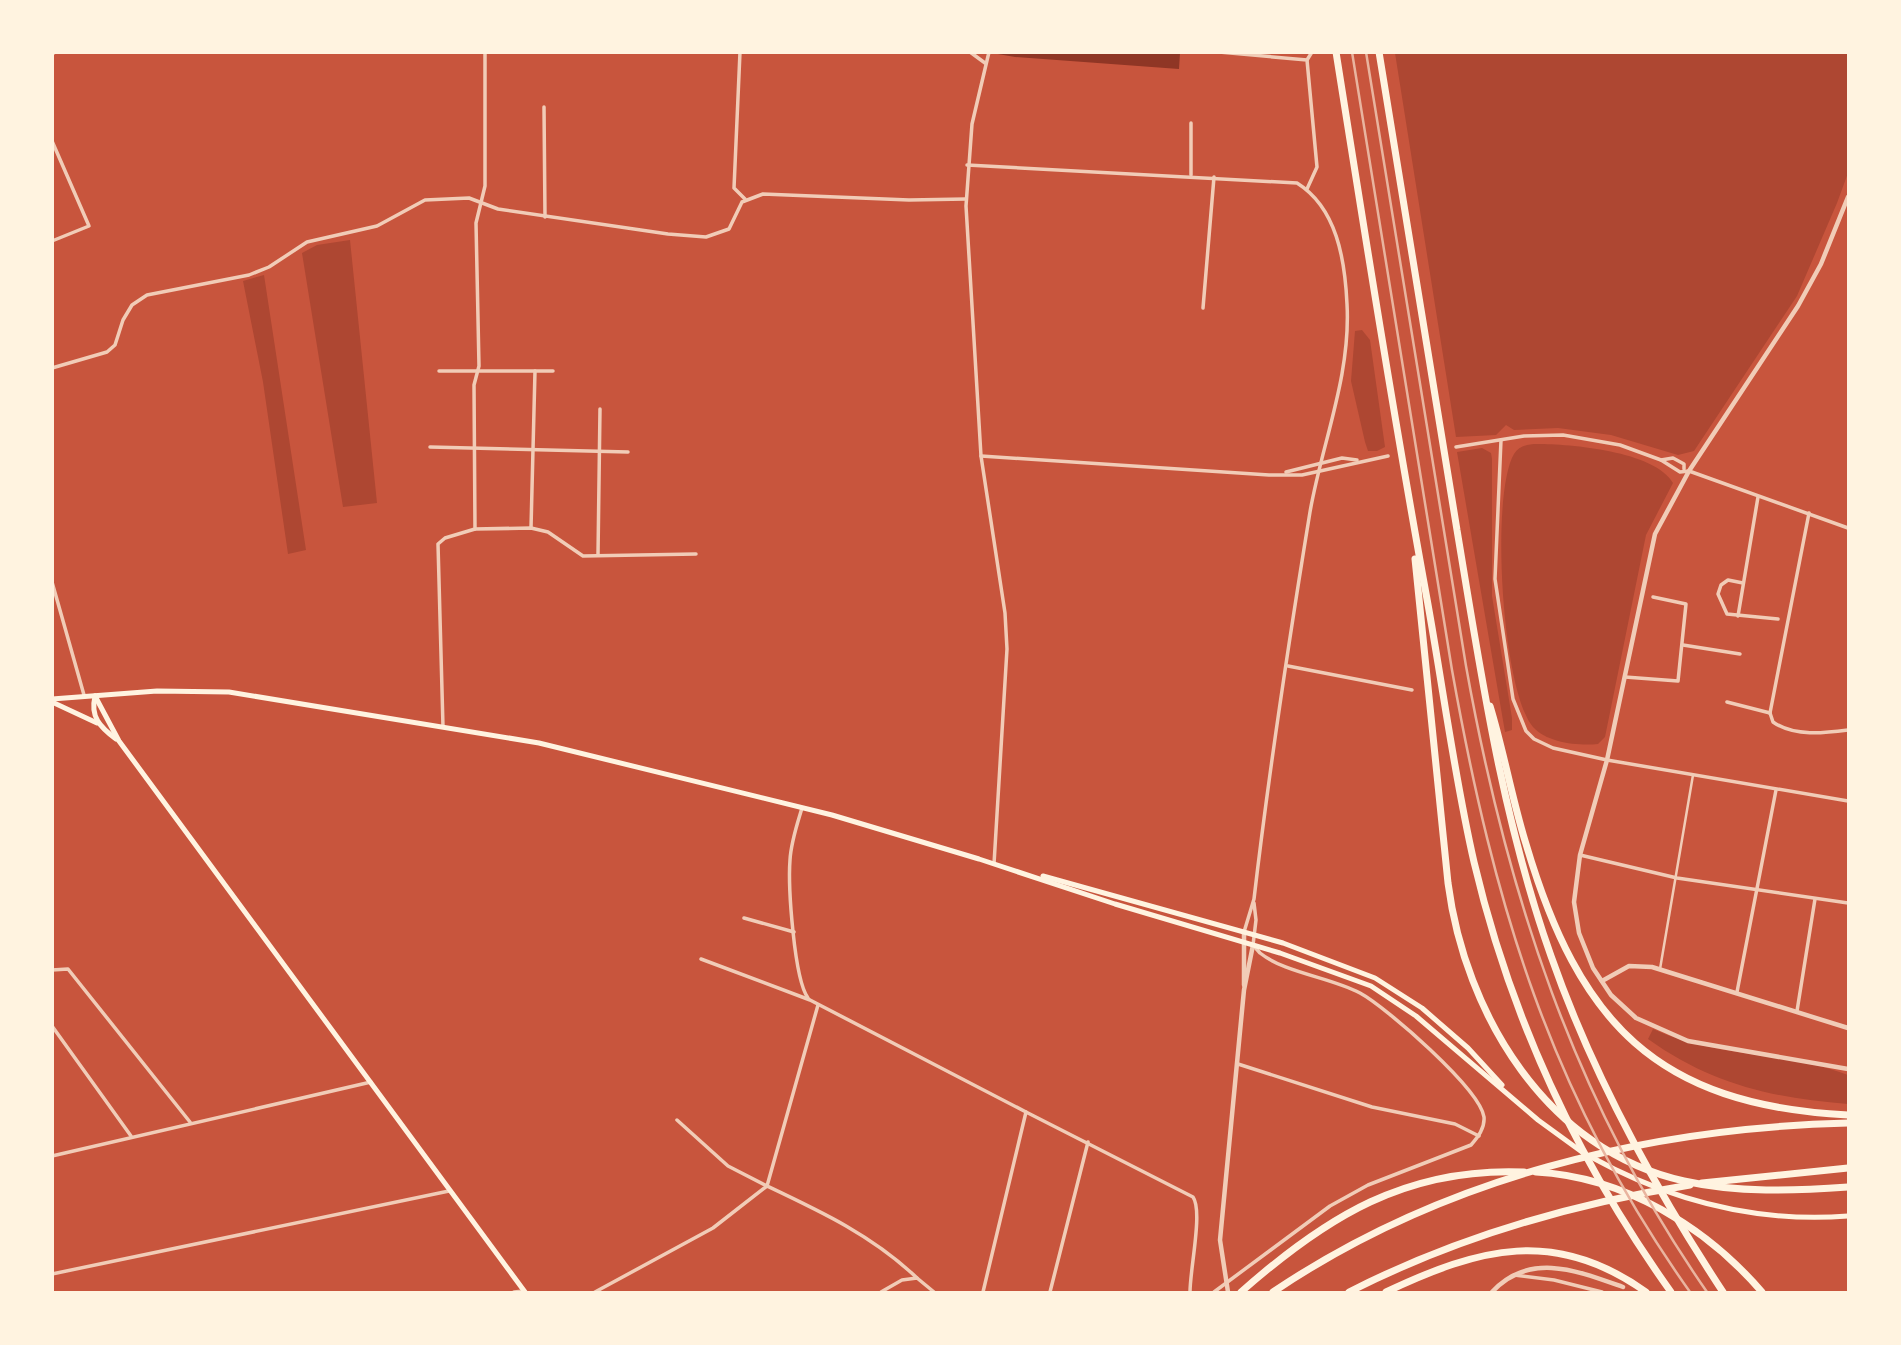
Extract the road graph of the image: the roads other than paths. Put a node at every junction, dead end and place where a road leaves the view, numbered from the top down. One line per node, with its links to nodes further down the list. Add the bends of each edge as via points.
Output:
1 (485, 52): 21 (street)
2 (740, 52): 19 (street, via 734,188)
3 (970, 52): 10 (street)
4 (1219, 52): 9 (street)
5 (1312, 52): 9 (street)
6 (1336, 52): 47 (highway)
7 (1379, 52): 63 (highway)
8 (989, 54): 10 (street)
9 (1307, 60): 17 (street, via 1317,167)
10 (986, 63): 14 (street)
11 (544, 107): 22 (street)
12 (1191, 123): 15 (street)
13 (52, 141): 23 (street, via 89,226)
14 (967, 165): 15 (street); 20 (street)
15 (1191, 176): 16 (street)
16 (1214, 177): 17 (street, via 1297,183); 24 (street)
17 (1307, 189): 42 (street, via 1323,204 1332,222 1348,303 1340,383)
18 (1849, 197): 43 (street, via 1798,306)
19 (744, 199): 20 (street, via 763,194); 22 (street, via 729,229 706,237)
20 (966, 199): 38 (street)
21 (482, 204): 22 (street); 25 (street, via 470,198 425,200 377,226 307,242 249,275 147,295 132,305 115,345 107,352); 27 (street, via 476,223)
22 (545, 217)
23 (52, 241)
24 (1203, 308)
25 (52, 368)
26 (439, 371): 27 (street)
27 (476, 371): 29 (street); 35 (street)
28 (553, 371): 29 (street)
29 (536, 372): 34 (street)
30 (600, 409): 36 (street)
31 (1501, 440): 33 (street); 40 (street, via 1582,437); 74 (street, via 1495,579 1517,712 1526,731 1541,744)
32 (430, 447): 35 (street)
33 (1457, 447)
34 (533, 449): 35 (street); 36 (street); 49 (street)
35 (473, 450): 51 (street)
36 (598, 452): 37 (street); 53 (street)
37 (628, 452)
38 (981, 456): 45 (street, via 1253,475); 80 (street, via 1007,649)
39 (1388, 456): 41 (street)
40 (1661, 460): 43 (street, via 1676,470); 43 (street, via 1673,458)
41 (1360, 461): 42 (street); 44 (street)
42 (1322, 462): 44 (street); 45 (street)
43 (1687, 470): 46 (street); 62 (street, via 1654,534)
44 (1320, 471): 45 (street); 61 (street)
45 (1284, 473)
46 (1758, 496): 48 (street); 55 (street)
47 (1408, 499): 119 (highway, via 1451,908 1479,1001 1501,1041 1560,1114 1636,1164 1716,1187); 144 (highway, via 1459,787 1484,900 1519,1011 1575,1137 1632,1237)
48 (1809, 513): 50 (street); 69 (street)
49 (531, 528): 51 (street); 53 (street, via 548,532 583,556)
50 (1849, 528)
51 (475, 530): 71 (street, via 438,544)
52 (696, 554): 53 (street)
53 (598, 555)
54 (52, 582): 66 (street)
55 (1744, 583): 57 (street); 57 (street, via 1728,580 1718,594 1727,614)
56 (1653, 597): 59 (street, via 1686,604)
57 (1738, 616): 58 (street)
58 (1778, 619)
59 (1683, 645): 60 (street); 62 (street, via 1678,681)
60 (1740, 654)
61 (1288, 666): 64 (street); 84 (street)
62 (1623, 676): 74 (street)
63 (1483, 685): 109 (highway, via 1542,895 1569,958 1603,1012 1647,1054 1698,1084 1765,1107); 145 (highway, via 1502,789 1533,903 1579,1031 1671,1213)
64 (1412, 690)
65 (95, 696): 66 (main road); 70 (main road); 71 (main road, via 168,690 229,692); 73 (main road)
66 (85, 697): 67 (main road)
67 (52, 701): 70 (main road)
68 (1727, 702): 69 (street)
69 (1770, 713): 72 (street, via 1773,722 1790,729 1816,733)
70 (97, 723): 73 (main road)
71 (443, 727): 78 (main road, via 539,743)
72 (1849, 730)
73 (119, 741): 106 (main road)
74 (1607, 760): 75 (street); 79 (street)
75 (1693, 775): 76 (street); 82 (street)
76 (1776, 790): 77 (street); 83 (street)
77 (1849, 801)
78 (802, 808): 80 (main road); 88 (street, via 790,860)
79 (1580, 855): 82 (street); 96 (street, via 1575,916 1586,953)
80 (995, 863): 81 (main road)
81 (1006, 867): 89 (main road); 91 (main road)
82 (1677, 878): 83 (street); 94 (street)
83 (1758, 892): 85 (street); 98 (street)
84 (1254, 899): 89 (street); 90 (street)
85 (1815, 899): 86 (street); 101 (street)
86 (1849, 903)
87 (744, 918): 88 (street)
88 (794, 932): 99 (street, via 803,988)
89 (1244, 932): 90 (main road); 91 (street)
90 (1254, 935): 92 (street); 107 (main road, via 1355,969 1399,992 1468,1048)
91 (1244, 942): 92 (main road); 97 (street)
92 (1253, 945): 97 (street); 107 (main road, via 1352,977 1392,998); 114 (street, via 1271,960 1361,993 1397,1018 1481,1108 1485,1120)
93 (701, 959): 99 (street)
94 (1660, 969): 96 (street, via 1629,966); 98 (street)
95 (52, 970): 111 (street, via 68,969)
96 (1602, 981): 105 (street, via 1629,1012 1667,1034)
97 (1244, 990): 104 (street)
98 (1737, 992): 101 (street)
99 (810, 1000): 100 (street)
100 (818, 1005): 108 (street); 118 (street)
101 (1797, 1011): 103 (street)
102 (52, 1026): 113 (street)
103 (1849, 1028)
104 (1238, 1064): 114 (street, via 1372,1107 1455,1124); 136 (street, via 1222,1217 1222,1263)
105 (1849, 1071)
106 (371, 1082): 111 (street); 120 (main road)
107 (1518, 1103): 121 (main road, via 1558,1136 1617,1171 1676,1196 1744,1212)
108 (1026, 1112): 115 (street); 132 (street)
109 (1849, 1115)
110 (677, 1120): 118 (street, via 728,1166)
111 (190, 1122): 113 (street)
112 (1849, 1123): 138 (highway, via 1735,1130 1555,1164 1482,1188 1366,1237)
113 (131, 1136): 116 (street)
114 (1479, 1136): 135 (street, via 1459,1152 1379,1180 1330,1206)
115 (1087, 1142): 133 (street); 134 (street, via 1196,1200 1199,1216)
116 (52, 1156)
117 (1849, 1168): 139 (highway, via 1739,1177 1539,1217 1438,1251)
118 (767, 1186): 124 (street, via 842,1221); 126 (street, via 713,1228)
119 (1849, 1187)
120 (449, 1191): 122 (street); 127 (main road)
121 (1849, 1216)
122 (52, 1274)
123 (1512, 1275): 125 (street, via 1553,1267); 141 (street); 142 (street)
124 (917, 1278): 130 (street, via 902,1280); 131 (street)
125 (1623, 1287)
126 (602, 1291): 129 (street)
127 (525, 1292): 128 (street)
128 (514, 1293)
129 (595, 1293)
130 (881, 1293)
131 (934, 1293)
132 (983, 1293)
133 (1050, 1293)
134 (1190, 1293)
135 (1214, 1293)
136 (1228, 1293)
137 (1241, 1293): 146 (highway, via 1319,1228 1389,1191 1472,1172 1529,1172 1574,1178 1648,1202 1684,1223 1739,1266)
138 (1273, 1293)
139 (1349, 1293)
140 (1386, 1293): 143 (highway, via 1455,1262 1516,1251 1577,1258 1616,1273)
141 (1492, 1293)
142 (1602, 1293)
143 (1646, 1293)
144 (1671, 1293)
145 (1723, 1293)
146 (1762, 1293)

